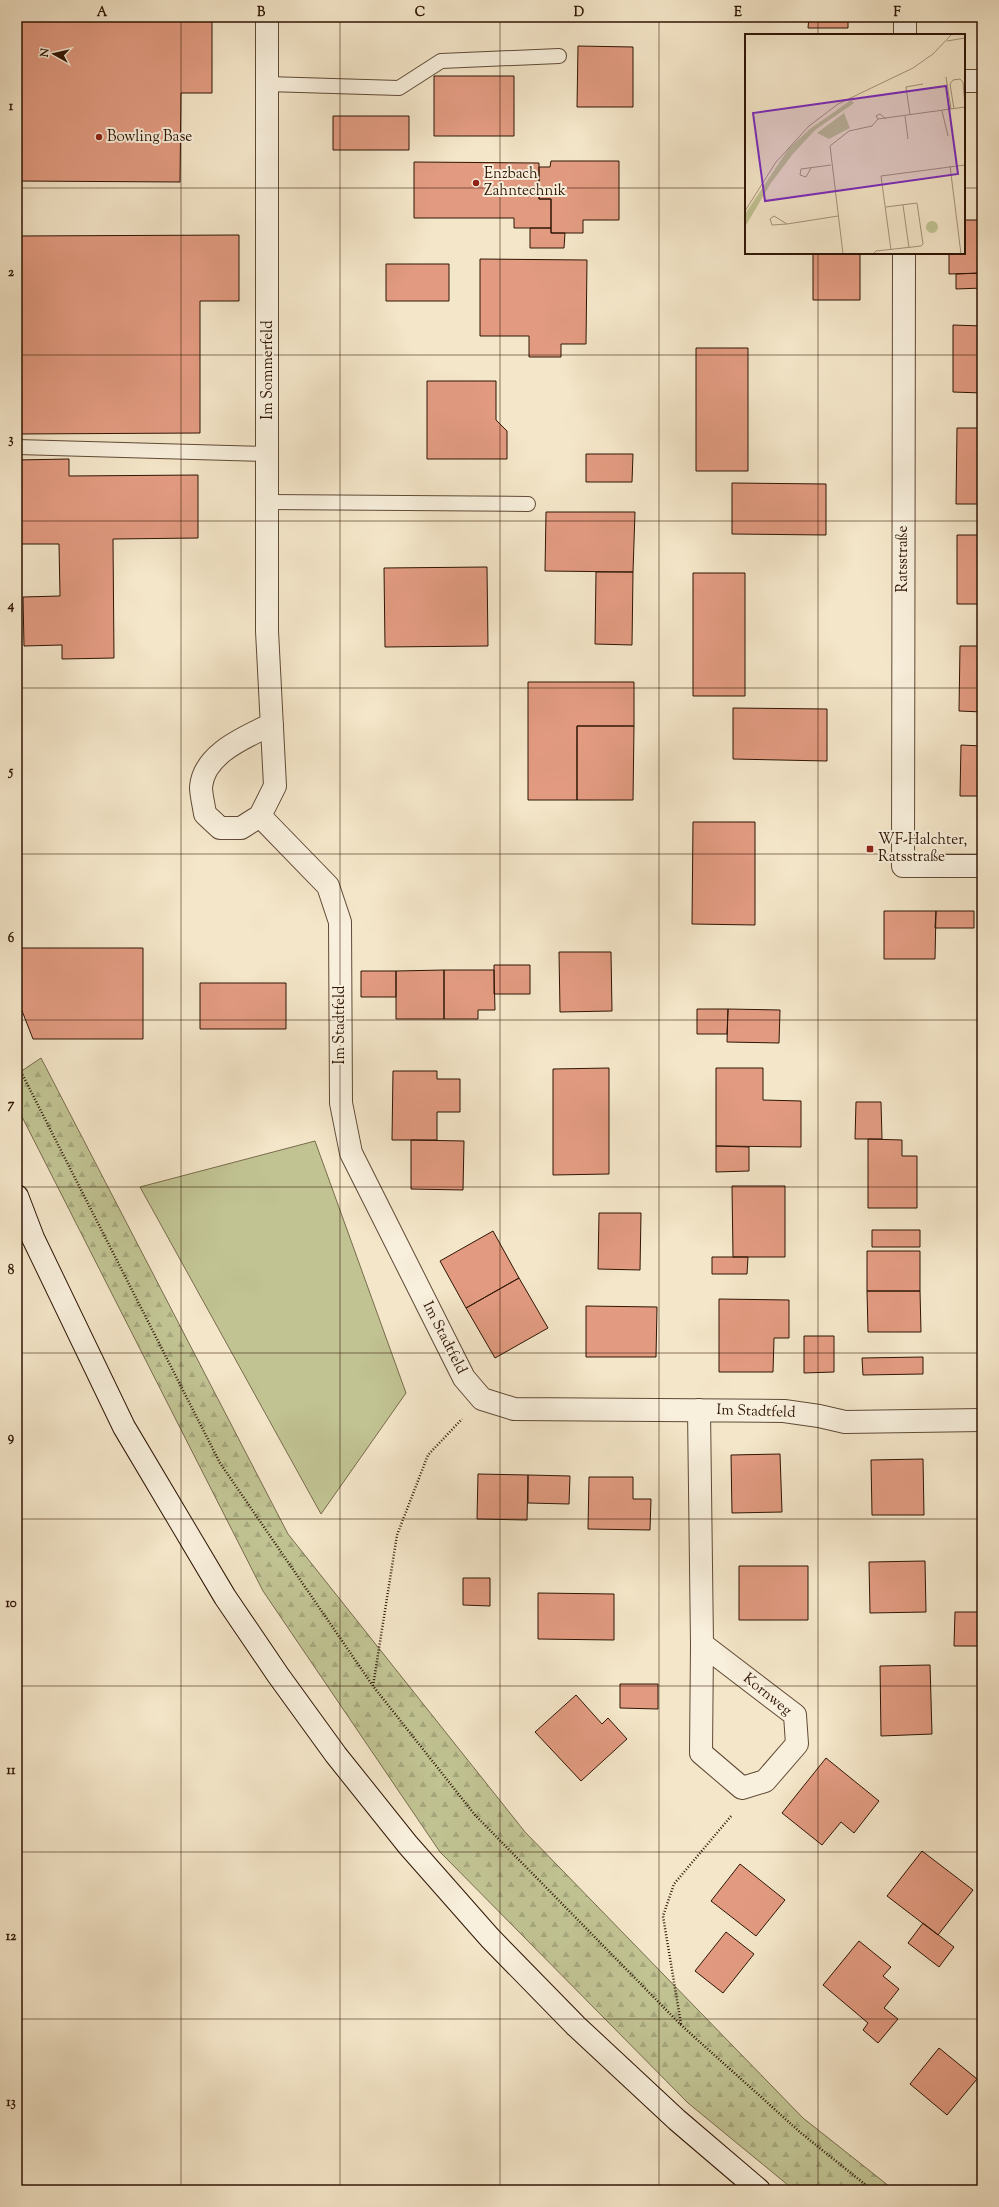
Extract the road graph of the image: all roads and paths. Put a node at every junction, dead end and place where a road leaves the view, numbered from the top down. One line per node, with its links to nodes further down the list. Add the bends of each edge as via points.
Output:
1 (267, 17): 7 (street, Im Sommerfeld)
2 (905, 17): 3 (street)
3 (905, 34)
4 (559, 56): 7 (lane, via 441,60 399,88)
5 (965, 81): 6 (street)
6 (982, 81)
7 (267, 84): 10 (street, Im Sommerfeld)
8 (904, 254): 15 (street, Ratsstraße, via 903,866)
9 (17, 447): 10 (lane)
10 (268, 454): 11 (street, Im Sommerfeld)
11 (268, 502): 12 (lane); 13 (street, Im Sommerfeld, via 268,631)
12 (528, 504)
13 (272, 724): 14 (street, Im Sommerfeld, via 275,786); 14 (street, Im Sommerfeld, via 233,744 210,763 201,786 205,814 220,828 242,828)
14 (260, 816): 18 (street, Im Stadtfeld, via 328,886 340,922 340,1103 351,1153 464,1378)
15 (982, 866)
16 (17, 1064): 22 (path, via 220,1463)
17 (17, 1196): 25 (street, via 33,1238 124,1427 225,1598 336,1755 408,1845 490,1938 576,2026 677,2120)
18 (482, 1399): 19 (street, Im Stadtfeld, via 514,1409); 22 (path, via 428,1455 397,1534)
19 (699, 1410): 20 (street, Im Stadtfeld, via 784,1412 845,1422); 21 (street)
20 (982, 1420)
21 (702, 1644): 23 (street, via 701,1753); 23 (street, Kornweg, via 795,1715 797,1744 765,1781)
22 (373, 1686): 24 (path, via 476,1816)
23 (742, 1788): 24 (path, via 730,1819 674,1884 663,1916)
24 (681, 2024): 26 (path, via 801,2133)
25 (759, 2190)
26 (872, 2190)

